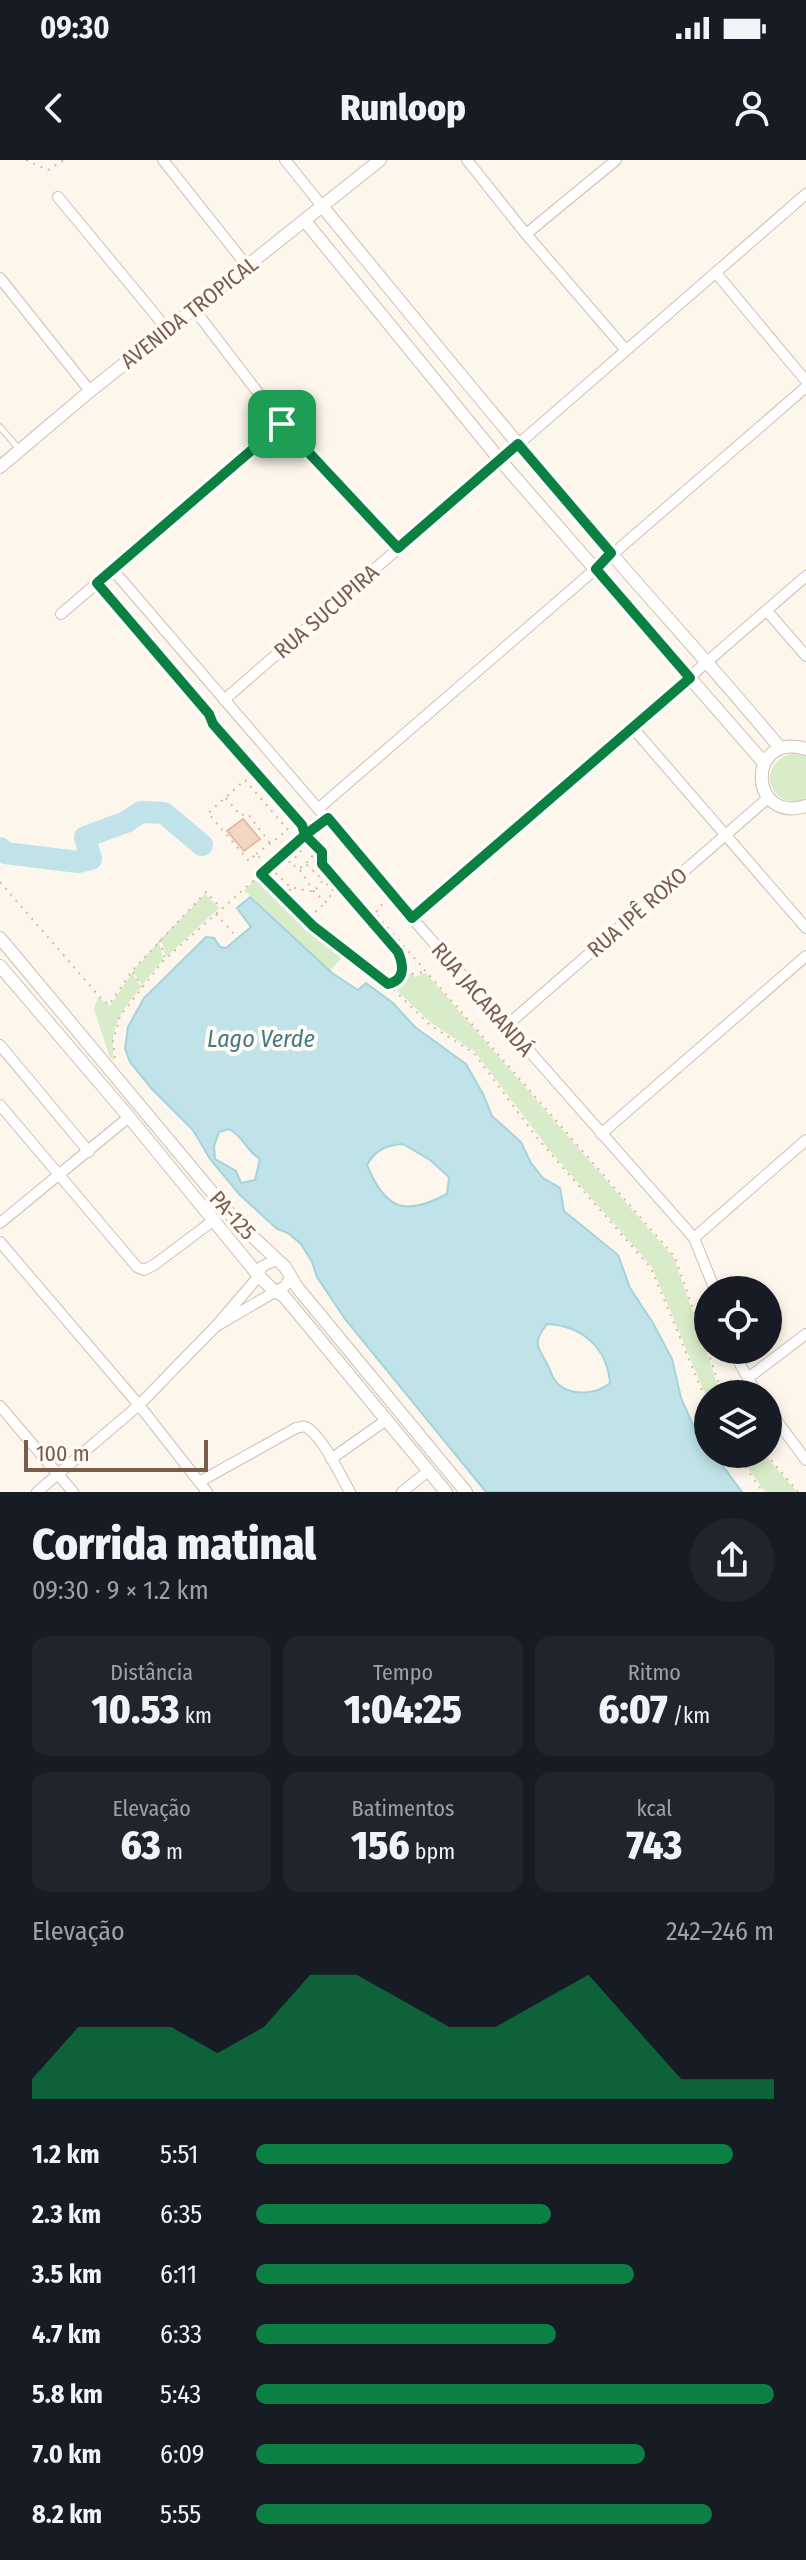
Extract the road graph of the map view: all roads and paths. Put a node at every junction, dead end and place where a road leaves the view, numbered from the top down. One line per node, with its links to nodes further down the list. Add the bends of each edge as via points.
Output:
1 (64, 160): 7 (path, via 48,170)
2 (163, 160): 13 (street)
3 (285, 160): 10 (street)
4 (380, 160): 10 (street, AVENIDA TROPICAL)
5 (467, 160): 12 (street)
6 (616, 160): 12 (street)
7 (27, 161)
8 (806, 194): 14 (street, RUA SUCUPIRA)
9 (58, 197): 17 (street)
10 (322, 206): 11 (street, AVENIDA TROPICAL); 24 (street)
11 (305, 221): 13 (street, AVENIDA TROPICAL); 26 (street)
12 (526, 234): 18 (street)
13 (247, 266): 16 (street, AVENIDA TROPICAL)
14 (716, 273): 18 (street, RUA SUCUPIRA); 19 (street)
15 (0, 278): 21 (street)
16 (194, 309): 17 (street, AVENIDA TROPICAL); 22 (street)
17 (167, 329): 21 (street, AVENIDA TROPICAL)
18 (625, 349): 24 (street, RUA SUCUPIRA)
19 (806, 381)
20 (806, 387): 29 (street)
21 (90, 391): 25 (street, AVENIDA TROPICAL)
22 (282, 424): 28 (street); 31 (street)
23 (0, 427): 25 (lane)
24 (518, 444): 26 (street, RUA SUCUPIRA); 29 (street)
25 (20, 450): 27 (street, AVENIDA TROPICAL)
26 (500, 460): 28 (street, RUA SUCUPIRA); 30 (street)
27 (0, 467)
28 (398, 548): 39 (street, RUA SUCUPIRA)
29 (611, 553): 30 (street); 37 (street)
30 (596, 569): 38 (street); 47 (street)
31 (113, 570): 33 (street); 39 (street, RUA JACARANDÁ)
32 (806, 576): 34 (street)
33 (97, 583): 35 (street); 49 (path, via 302,825)
34 (767, 611): 36 (street); 37 (street)
35 (61, 614)
36 (806, 656)
37 (709, 662): 38 (street); 41 (street)
38 (690, 678): 40 (street); 43 (street)
39 (224, 700): 47 (street, RUA JACARANDÁ)
40 (632, 727): 50 (street); 69 (street)
41 (780, 748): 42 (street); 43 (street)
42 (806, 749)
43 (764, 763): 45 (street, via 762,787)
44 (225, 797): 51 (path, via 240,815 248,814); 51 (path, via 245,780 288,830); 52 (path, via 208,813 249,861)
45 (768, 798): 46 (street, via 786,809); 50 (street, RUA IPÊ ROXO)
46 (806, 806)
47 (319, 808): 48 (street, RUA JACARANDÁ)
48 (328, 818): 49 (path); 69 (street, RUA JACARANDÁ)
49 (305, 835): 53 (path); 66 (path, via 322,852 322,864)
50 (725, 835): 70 (street); 83 (street, RUA IPÊ ROXO)
51 (271, 843): 52 (path)
52 (256, 854): 56 (path)
53 (284, 854): 54 (path); 56 (path)
54 (289, 862): 55 (path, via 303,845 312,849); 57 (path)
55 (306, 864): 57 (path); 59 (path)
56 (270, 866): 58 (path); 61 (path)
57 (299, 869): 62 (path)
58 (261, 874): 64 (path); 65 (path)
59 (323, 880): 62 (path); 63 (path, via 334,891)
60 (0, 882): 79 (path, via 109,1005)
61 (290, 887): 62 (path); 64 (path)
62 (314, 892): 63 (path)
63 (326, 902): 68 (path)
64 (293, 906): 68 (path); 72 (path)
65 (220, 908): 67 (path); 74 (path, via 206,892)
66 (362, 910): 77 (path); 80 (path, via 375,913)
67 (215, 913): 71 (path); 76 (path)
68 (313, 914): 72 (path)
69 (412, 918): 83 (street, RUA JACARANDÁ)
70 (806, 928)
71 (234, 934)
72 (323, 934): 81 (path)
73 (0, 938): 96 (street, PA-125 / PA-125, via 236,1221)
74 (160, 939): 76 (path); 79 (path)
75 (806, 956): 88 (street)
76 (164, 960): 82 (path)
77 (403, 964): 80 (path, via 412,974); 81 (path, via 397,981)
78 (0, 966): 87 (street, PA-125 / PA-125)
79 (132, 971): 82 (path)
80 (426, 971): 106 (path, via 675,1257)
81 (388, 984): 105 (path, via 430,1025 474,1053 538,1139 651,1268)
82 (142, 987): 84 (path, via 120,1016)
83 (506, 1026): 88 (street, RUA JACARANDÁ)
84 (113, 1041)
85 (0, 1045): 90 (street)
86 (0, 1105): 91 (street)
87 (129, 1117): 90 (street); 92 (street, PA-125 / PA-125)
88 (601, 1134): 94 (street, RUA JACARANDÁ)
89 (806, 1140): 94 (street)
90 (89, 1152): 91 (street)
91 (60, 1176): 92 (street, via 144,1270); 93 (street)
92 (214, 1220): 97 (street, PA-125 / PA-125)
93 (0, 1223)
94 (694, 1238): 99 (street, RUA JACARANDÁ)
95 (0, 1242): 107 (street)
96 (276, 1260): 97 (street, via 264,1263); 98 (street, PA-125 / PA-125)
97 (259, 1276): 100 (street, PA-125 / PA-125); 101 (street)
98 (291, 1276): 100 (street); 124 (street, PA-125 / PA-125)
99 (710, 1276)
100 (274, 1291): 101 (street); 115 (street, PA-125 / PA-125, via 283,1295)
101 (216, 1326): 107 (street)
102 (806, 1334): 104 (street)
103 (742, 1364): 104 (street)
104 (748, 1378)
105 (698, 1380)
106 (718, 1380)
107 (139, 1405): 116 (street); 117 (street)
108 (0, 1406): 116 (street)
109 (382, 1423): 111 (street)
110 (782, 1428): 112 (street)
111 (331, 1459): 117 (street, via 310,1430 296,1428); 121 (street)
112 (806, 1460)
113 (746, 1468): 125 (path)
114 (778, 1468): 126 (path)
115 (427, 1472): 122 (street); 123 (street, PA-125 / PA-125)
116 (59, 1475): 118 (street); 119 (street)
117 (199, 1482): 120 (street)
118 (37, 1492)
119 (73, 1492)
120 (207, 1492)
121 (350, 1492)
122 (402, 1492)
123 (446, 1492)
124 (466, 1492)
125 (763, 1492)
126 (798, 1492)

